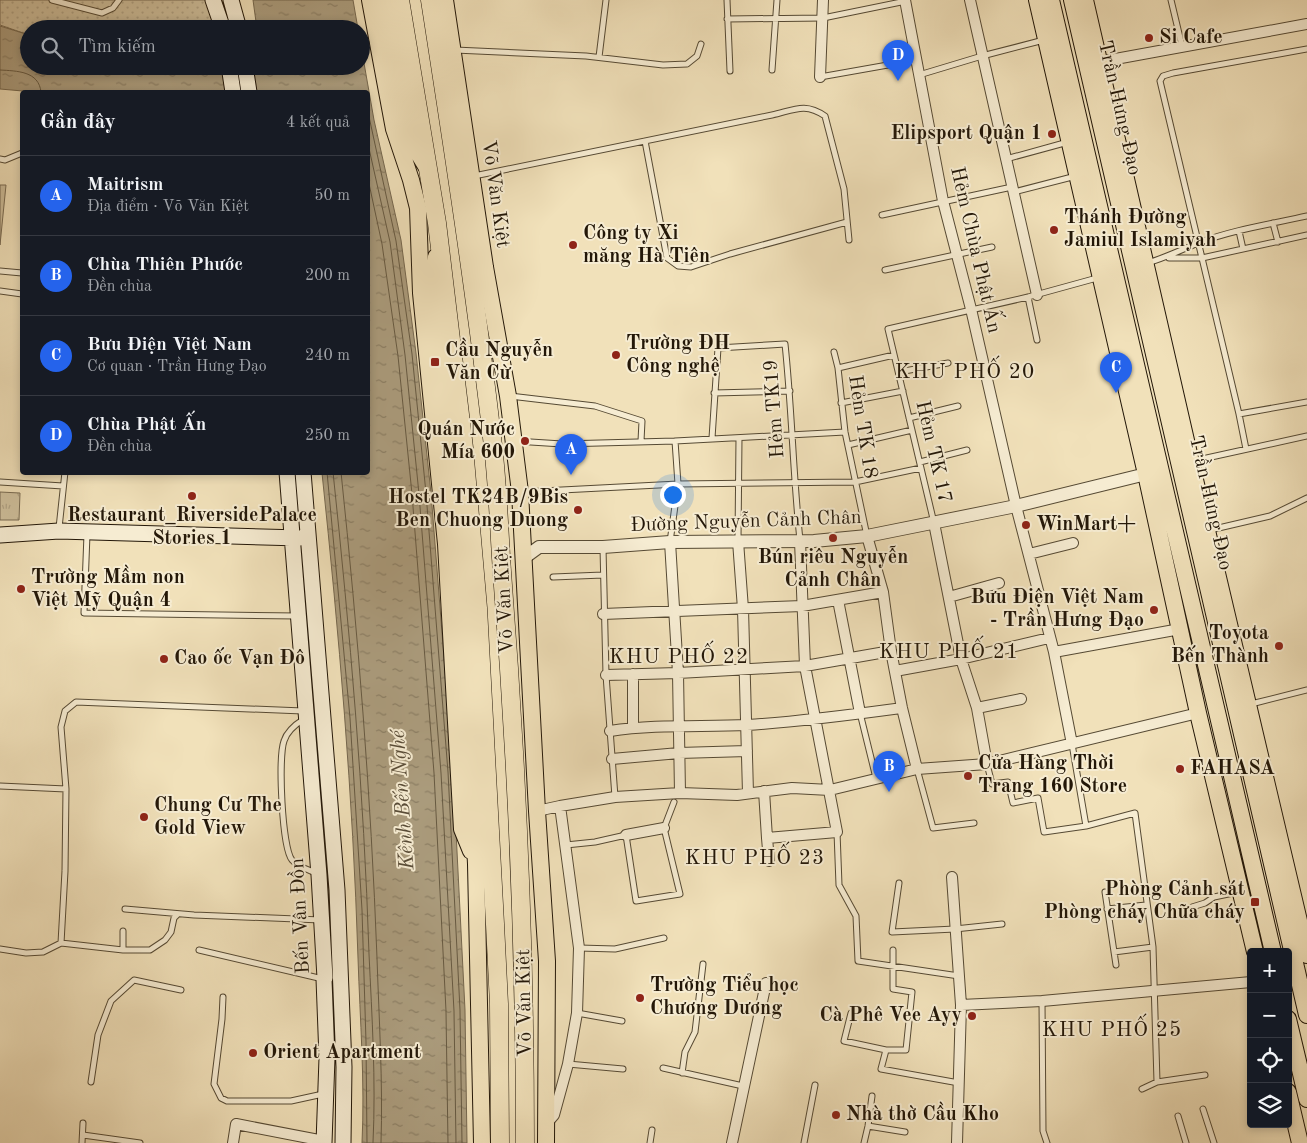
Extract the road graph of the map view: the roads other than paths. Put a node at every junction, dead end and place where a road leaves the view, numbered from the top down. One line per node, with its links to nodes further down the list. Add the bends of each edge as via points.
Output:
1 (52, 0): 2 (lane, via 102,12 113,8)
2 (119, 0)
3 (207, 0): 27 (lane)
4 (213, 0): 28 (main road)
5 (222, 0): 29 (main road)
6 (230, 0): 30 (main road)
7 (240, 0): 31 (main road)
8 (370, 0): 60 (main road, Võ Văn Kiệt, via 394,129)
9 (384, 0): 51 (main road)
10 (400, 0): 57 (highway, Võ Văn Kiệt)
11 (430, 0): 294 (highway, Võ Văn Kiệt, via 480,335 498,504 518,816)
12 (445, 0): 36 (main road, Võ Văn Kiệt)
13 (606, 0): 39 (lane)
14 (727, 0): 25 (lane)
15 (777, 0): 24 (lane)
16 (823, 0): 26 (street)
17 (906, 0): 26 (lane); 40 (street, Hẻm Chùa Phật Ấn)
18 (970, 0): 38 (street)
19 (1037, 0): 33 (main road, Trần Hưng Đạo)
20 (1051, 0): 33 (main road, Trần Hưng Đạo)
21 (1072, 0): 41 (main road, Trần Hưng Đạo)
22 (1085, 0): 41 (main road, Trần Hưng Đạo)
23 (1171, 0): 35 (lane)
24 (775, 17): 25 (lane); 26 (lane); 42 (lane)
25 (727, 18): 43 (lane)
26 (823, 18): 48 (street)
27 (218, 20)
28 (220, 20)
29 (223, 20)
30 (236, 20)
31 (239, 20)
32 (1307, 24): 35 (street)
33 (1052, 38): 38 (lane); 44 (main road, Trần Hưng Đạo)
34 (701, 44): 39 (lane, via 697,56 687,64 663,65)
35 (1182, 46): 41 (street)
36 (452, 49): 39 (lane); 59 (main road, Võ Văn Kiệt)
37 (1307, 49): 73 (lane, via 1173,72 1160,81)
38 (982, 56): 47 (lane); 56 (street)
39 (599, 57)
40 (916, 60): 47 (street, Hẻm Chùa Phật Ấn); 48 (lane)
41 (1093, 64): 44 (main road); 79 (main road, Trần Hưng Đạo)
42 (772, 70)
43 (730, 71)
44 (1061, 71): 52 (main road, Trần Hưng Đạo)
45 (231, 75): 49 (main road)
46 (246, 75): 50 (main road)
47 (919, 75): 62 (street, Hẻm Chùa Phật Ấn)
48 (820, 77)
49 (234, 90)
50 (249, 90)
51 (409, 138): 57 (main road); 60 (main road)
52 (1076, 140): 56 (lane); 58 (main road, Trần Hưng Đạo); 63 (main road, Trần Hưng Đạo)
53 (645, 141): 59 (lane); 66 (lane, via 801,108 815,109 825,116 844,189); 66 (lane, via 667,258 678,266 691,267)
54 (20, 154): 55 (lane)
55 (0, 159)
56 (1006, 159): 61 (street)
57 (426, 166): 67 (highway, Võ Văn Kiệt)
58 (1078, 176): 61 (lane); 63 (main road, Trần Hưng Đạo)
59 (471, 177): 97 (main road, Võ Văn Kiệt)
60 (411, 180): 217 (main road, Võ Văn Kiệt, via 418,208 421,293 446,544 462,829)
61 (1012, 190): 62 (lane); 86 (street)
62 (943, 202): 64 (lane); 76 (street, Hẻm Chùa Phật Ấn)
63 (1092, 207): 83 (main road, Trần Hưng Đạo)
64 (882, 215)
65 (1307, 216): 68 (lane)
66 (847, 222): 71 (lane)
67 (437, 223): 217 (main road, Võ Văn Kiệt, via 434,303 464,615); 293 (highway, Võ Văn Kiệt, via 464,448 478,608 499,1004)
68 (1273, 224): 69 (lane); 72 (lane)
69 (1239, 231): 73 (lane); 75 (lane)
70 (1307, 235): 72 (lane)
71 (848, 240)
72 (1278, 242): 75 (lane)
73 (1198, 243): 77 (lane); 78 (lane)
74 (992, 247): 76 (lane)
75 (1243, 249): 78 (lane)
76 (956, 254): 80 (lane); 87 (street, Hẻm Chùa Phật Ấn)
77 (1166, 258): 78 (lane); 79 (lane)
78 (1202, 258): 101 (lane)
79 (1140, 265): 83 (main road); 116 (main road, Trần Hưng Đạo)
80 (885, 270)
81 (0, 271): 82 (lane)
82 (20, 273)
83 (1108, 275): 86 (lane); 118 (main road, Trần Hưng Đạo)
84 (0, 291): 85 (lane)
85 (20, 294)
86 (1032, 296): 87 (lane); 88 (lane)
87 (971, 309): 90 (lane, Hẻm TK 17, via 888,329); 130 (street, Hẻm Chùa Phật Ấn)
88 (1037, 340)
89 (834, 352): 92 (lane, Hẻm TK 18)
90 (894, 355): 92 (lane); 93 (lane, Hẻm TK 17)
91 (948, 363): 93 (lane)
92 (838, 368): 99 (lane, Hẻm TK 18)
93 (899, 372): 95 (lane, Hẻm TK 17)
94 (790, 391): 96 (lane); 96 (lane, Hẻm TK19, via 785,344 718,348); 105 (lane, Hẻm TK19)
95 (903, 391): 99 (lane); 102 (lane, Hẻm TK 17)
96 (714, 393): 107 (lane, Hẻm TK19)
97 (508, 396): 109 (lane, via 595,406 642,421); 111 (main road, Võ Văn Kiệt)
98 (1307, 402): 101 (lane)
99 (841, 403): 104 (lane, Hẻm TK 18)
100 (958, 406): 102 (lane)
101 (1239, 414): 113 (lane)
102 (910, 418): 103 (lane, Hẻm TK 17)
103 (912, 430): 112 (lane); 115 (lane, Hẻm TK 17)
104 (845, 432): 105 (lane); 112 (lane, Hẻm TK 18)
105 (793, 435): 108 (lane); 124 (lane, Hẻm TK19)
106 (1307, 436): 113 (lane)
107 (712, 438): 108 (lane); 110 (lane)
108 (739, 438): 126 (lane)
109 (641, 441): 110 (lane); 111 (lane)
110 (675, 441): 125 (lane)
111 (515, 442): 128 (main road, Võ Văn Kiệt)
112 (848, 446): 123 (lane, Hẻm TK 18)
113 (1246, 449): 116 (lane)
114 (967, 450): 115 (lane)
115 (920, 462): 117 (lane, Hẻm TK 17)
116 (1185, 463): 118 (main road); 134 (main road, Trần Hưng Đạo)
117 (921, 468): 123 (lane); 131 (lane, Hẻm TK 17)
118 (1153, 472): 130 (street, Đường Nguyễn Cảnh Chân); 159 (main road, Trần Hưng Đạo); 171 (main road, Trần Hưng Đạo)
119 (65, 475): 127 (lane)
120 (287, 475): 138 (main road, Bến Vân Đồn)
121 (303, 475): 139 (main road, Bến Vân Đồn)
122 (0, 482): 127 (lane)
123 (855, 482): 124 (lane); 137 (lane, Hẻm TK 18)
124 (794, 483): 126 (lane); 141 (lane, Hẻm TK19)
125 (678, 484): 126 (lane); 128 (lane); 142 (lane)
126 (738, 484): 140 (lane)
127 (63, 486): 132 (lane)
128 (520, 492): 135 (main road, Võ Văn Kiệt)
129 (1307, 498): 134 (lane, via 1270,516)
130 (1016, 506): 131 (street, Đường Nguyễn Cảnh Chân); 146 (street, Hẻm Chùa Phật Ấn)
131 (934, 523): 137 (street, Đường Nguyễn Cảnh Chân); 152 (street)
132 (59, 531): 133 (main road); 136 (main road)
133 (87, 532): 138 (main road); 158 (lane, via 84,613)
134 (1201, 532): 175 (main road, Trần Hưng Đạo)
135 (523, 534): 144 (street); 147 (main road, Võ Văn Kiệt)
136 (0, 535)
137 (867, 536): 141 (street, Đường Nguyễn Cảnh Chân); 151 (street)
138 (292, 537): 139 (main road); 158 (main road, Bến Vân Đồn)
139 (309, 538): 291 (main road, Bến Vân Đồn, via 340,946)
140 (738, 541): 141 (street, Đường Nguyễn Cảnh Chân); 142 (street, Đường Nguyễn Cảnh Chân); 155 (street)
141 (800, 541): 154 (street)
142 (670, 542): 145 (street, Đường Nguyễn Cảnh Chân); 156 (street)
143 (1073, 542): 146 (street)
144 (539, 547): 145 (street, Đường Nguyễn Cảnh Chân); 147 (street)
145 (603, 547): 148 (lane)
146 (1029, 554): 160 (street, Hẻm Chùa Phật Ấn)
147 (524, 558): 205 (main road, Võ Văn Kiệt)
148 (603, 576): 149 (lane); 157 (lane)
149 (553, 577)
150 (999, 583): 152 (street)
151 (883, 592): 153 (street); 161 (street)
152 (949, 597): 164 (street)
153 (838, 600): 154 (street); 163 (street)
154 (802, 606): 155 (street); 165 (street)
155 (743, 608): 156 (street); 166 (street)
156 (674, 611): 157 (street); 168 (street)
157 (604, 614): 170 (lane)
158 (298, 616): 180 (main road, Bến Vân Đồn)
159 (1180, 628): 162 (street); 172 (main road, Trần Hưng Đạo)
160 (1049, 638): 162 (street, Hẻm Chùa Phật Ấn); 164 (street)
161 (891, 651): 163 (street); 167 (street)
162 (1054, 652): 187 (street, Hẻm Chùa Phật Ấn)
163 (849, 658): 165 (street); 181 (street)
164 (961, 659): 167 (street); 177 (street)
165 (805, 666): 166 (street); 182 (street)
166 (745, 670): 168 (street); 183 (street)
167 (895, 671): 176 (street)
168 (678, 673): 169 (street); 184 (street)
169 (633, 674): 170 (street); 185 (street)
170 (606, 675): 186 (lane)
171 (1211, 682): 172 (main road); 178 (main road, Trần Hưng Đạo)
172 (1192, 687): 179 (main road, Trần Hưng Đạo)
173 (1307, 690): 175 (lane)
174 (1021, 698): 177 (street)
175 (1243, 707): 199 (main road, Trần Hưng Đạo)
176 (902, 708): 181 (street); 192 (street)
177 (977, 708): 191 (street)
178 (1217, 709): 179 (main road); 202 (main road, Trần Hưng Đạo)
179 (1198, 713): 187 (street); 204 (main road, Trần Hưng Đạo)
180 (307, 714): 195 (lane, via 76,702 65,712 61,727); 218 (main road, Bến Vân Đồn); 218 (lane, via 284,741 282,796 291,859)
181 (860, 714): 182 (street); 193 (lane)
182 (814, 719): 183 (street); 196 (street)
183 (746, 725): 184 (street); 188 (street)
184 (679, 726): 185 (street); 189 (street)
185 (633, 728): 186 (street)
186 (610, 731): 190 (lane)
187 (1072, 744): 191 (street); 207 (lane)
188 (747, 751): 189 (street); 198 (street)
189 (679, 753): 190 (street); 201 (street)
190 (612, 758): 200 (lane)
191 (987, 764): 192 (street); 207 (lane, via 992,784 1008,782 1013,803 1038,798 1044,832)
192 (917, 769): 193 (street); 206 (lane, via 933,828)
193 (876, 778): 196 (street)
194 (0, 786): 195 (lane)
195 (66, 789): 234 (lane)
196 (830, 790): 197 (street, via 792,788); 209 (street)
197 (764, 791): 198 (street); 211 (street)
198 (748, 793): 201 (street)
199 (1263, 796): 202 (main road); 213 (main road, Trần Hưng Đạo)
200 (615, 797): 201 (street); 203 (street)
201 (677, 798): 208 (lane)
202 (1239, 802): 204 (main road); 214 (main road, Trần Hưng Đạo)
203 (560, 806): 205 (street); 212 (street)
204 (1220, 806): 215 (main road, Trần Hưng Đạo)
205 (537, 812): 282 (main road, Võ Văn Kiệt, via 547,961)
206 (974, 823)
207 (1086, 826): 223 (lane, via 1135,813)
208 (664, 828): 210 (street); 210 (lane, via 680,894 636,901)
209 (837, 832): 211 (street); 247 (lane, via 839,885 856,916 858,961)
210 (626, 835): 212 (lane)
211 (767, 838): 216 (street)
212 (566, 845): 236 (street)
213 (1275, 849): 228 (main road, Trần Hưng Đạo); 248 (main road, Trần Hưng Đạo)
214 (1251, 854): 215 (main road); 238 (main road, Trần Hưng Đạo)
215 (1233, 859): 221 (main road, Trần Hưng Đạo)
216 (769, 861)
217 (476, 864): 292 (main road, Võ Văn Kiệt)
218 (319, 875): 229 (main road, Bến Vân Đồn)
219 (952, 877): 231 (street)
220 (899, 883): 231 (lane, via 892,932)
221 (1241, 891): 224 (lane, via 1214,897 1205,904); 237 (main road, Trần Hưng Đạo)
222 (1105, 892): 226 (lane)
223 (1146, 905): 226 (lane); 235 (lane)
224 (1192, 907)
225 (125, 909): 227 (lane)
226 (1108, 909): 243 (lane)
227 (178, 914): 229 (lane); 240 (lane, via 165,940 150,950)
228 (1302, 914): 244 (main road, Trần Hưng Đạo)
229 (321, 920): 250 (main road, Bến Vân Đồn)
230 (1002, 924): 231 (lane)
231 (955, 929): 249 (street)
232 (124, 931): 240 (lane)
233 (664, 938): 236 (lane, via 615,949)
234 (61, 944): 239 (lane, via 43,952); 240 (lane)
235 (1153, 947): 243 (lane); 254 (lane)
236 (579, 948): 258 (street)
237 (1254, 948)
238 (1271, 948)
239 (0, 949)
240 (123, 950)
241 (199, 950): 250 (lane)
242 (893, 950): 247 (lane)
243 (1114, 952): 246 (lane)
244 (1307, 955)
245 (703, 964): 267 (lane, via 695,1032)
246 (1116, 965)
247 (893, 966): 249 (lane); 263 (lane, via 893,989 912,992 906,1050)
248 (1297, 971): 260 (main road, Trần Hưng Đạo)
249 (959, 976): 257 (street)
250 (324, 979): 275 (main road, Bến Vân Đồn)
251 (766, 982): 273 (street)
252 (1247, 982): 254 (street)
253 (181, 990): 269 (lane, via 134,980 111,1001 98,1035)
254 (1154, 990): 256 (street); 270 (lane)
255 (223, 997): 275 (lane, via 214,1084 221,1098 227,1101 276,1102)
256 (1042, 1001): 257 (street); 301 (lane, via 1043,1131)
257 (961, 1005): 271 (street)
258 (577, 1013): 261 (lane); 264 (street)
259 (851, 1013): 263 (lane, via 844,1041)
260 (1307, 1015)
261 (622, 1021)
262 (1292, 1036): 277 (main road)
263 (886, 1050): 271 (lane, via 881,1069)
264 (568, 1064): 266 (lane); 282 (street, via 554,1115)
265 (663, 1068): 267 (lane)
266 (623, 1069)
267 (682, 1072): 273 (lane)
268 (1205, 1075): 270 (lane)
269 (91, 1082)
270 (1157, 1082): 274 (lane)
271 (960, 1083): 300 (street)
272 (815, 1085): 298 (lane)
273 (744, 1086): 297 (street)
274 (1142, 1088)
275 (326, 1093): 287 (main road, Bến Vân Đồn)
276 (872, 1096): 283 (lane)
277 (1307, 1099)
278 (1203, 1109): 303 (lane)
279 (1292, 1109): 304 (main road)
280 (1178, 1116): 302 (lane)
281 (83, 1123): 286 (lane)
282 (546, 1124): 295 (main road, Võ Văn Kiệt)
283 (868, 1126): 285 (lane); 299 (lane)
284 (652, 1130): 296 (lane)
285 (905, 1132)
286 (83, 1135): 288 (lane); 289 (lane)
287 (324, 1142): 290 (street, via 236,1124)
288 (82, 1143)
289 (140, 1143)
290 (233, 1143)
291 (343, 1143)
292 (482, 1143)
293 (500, 1143)
294 (525, 1143)
295 (546, 1143)
296 (650, 1143)
297 (732, 1143)
298 (804, 1143)
299 (864, 1143)
300 (957, 1143)
301 (1047, 1143)
302 (1186, 1143)
303 (1214, 1143)
304 (1300, 1143)

